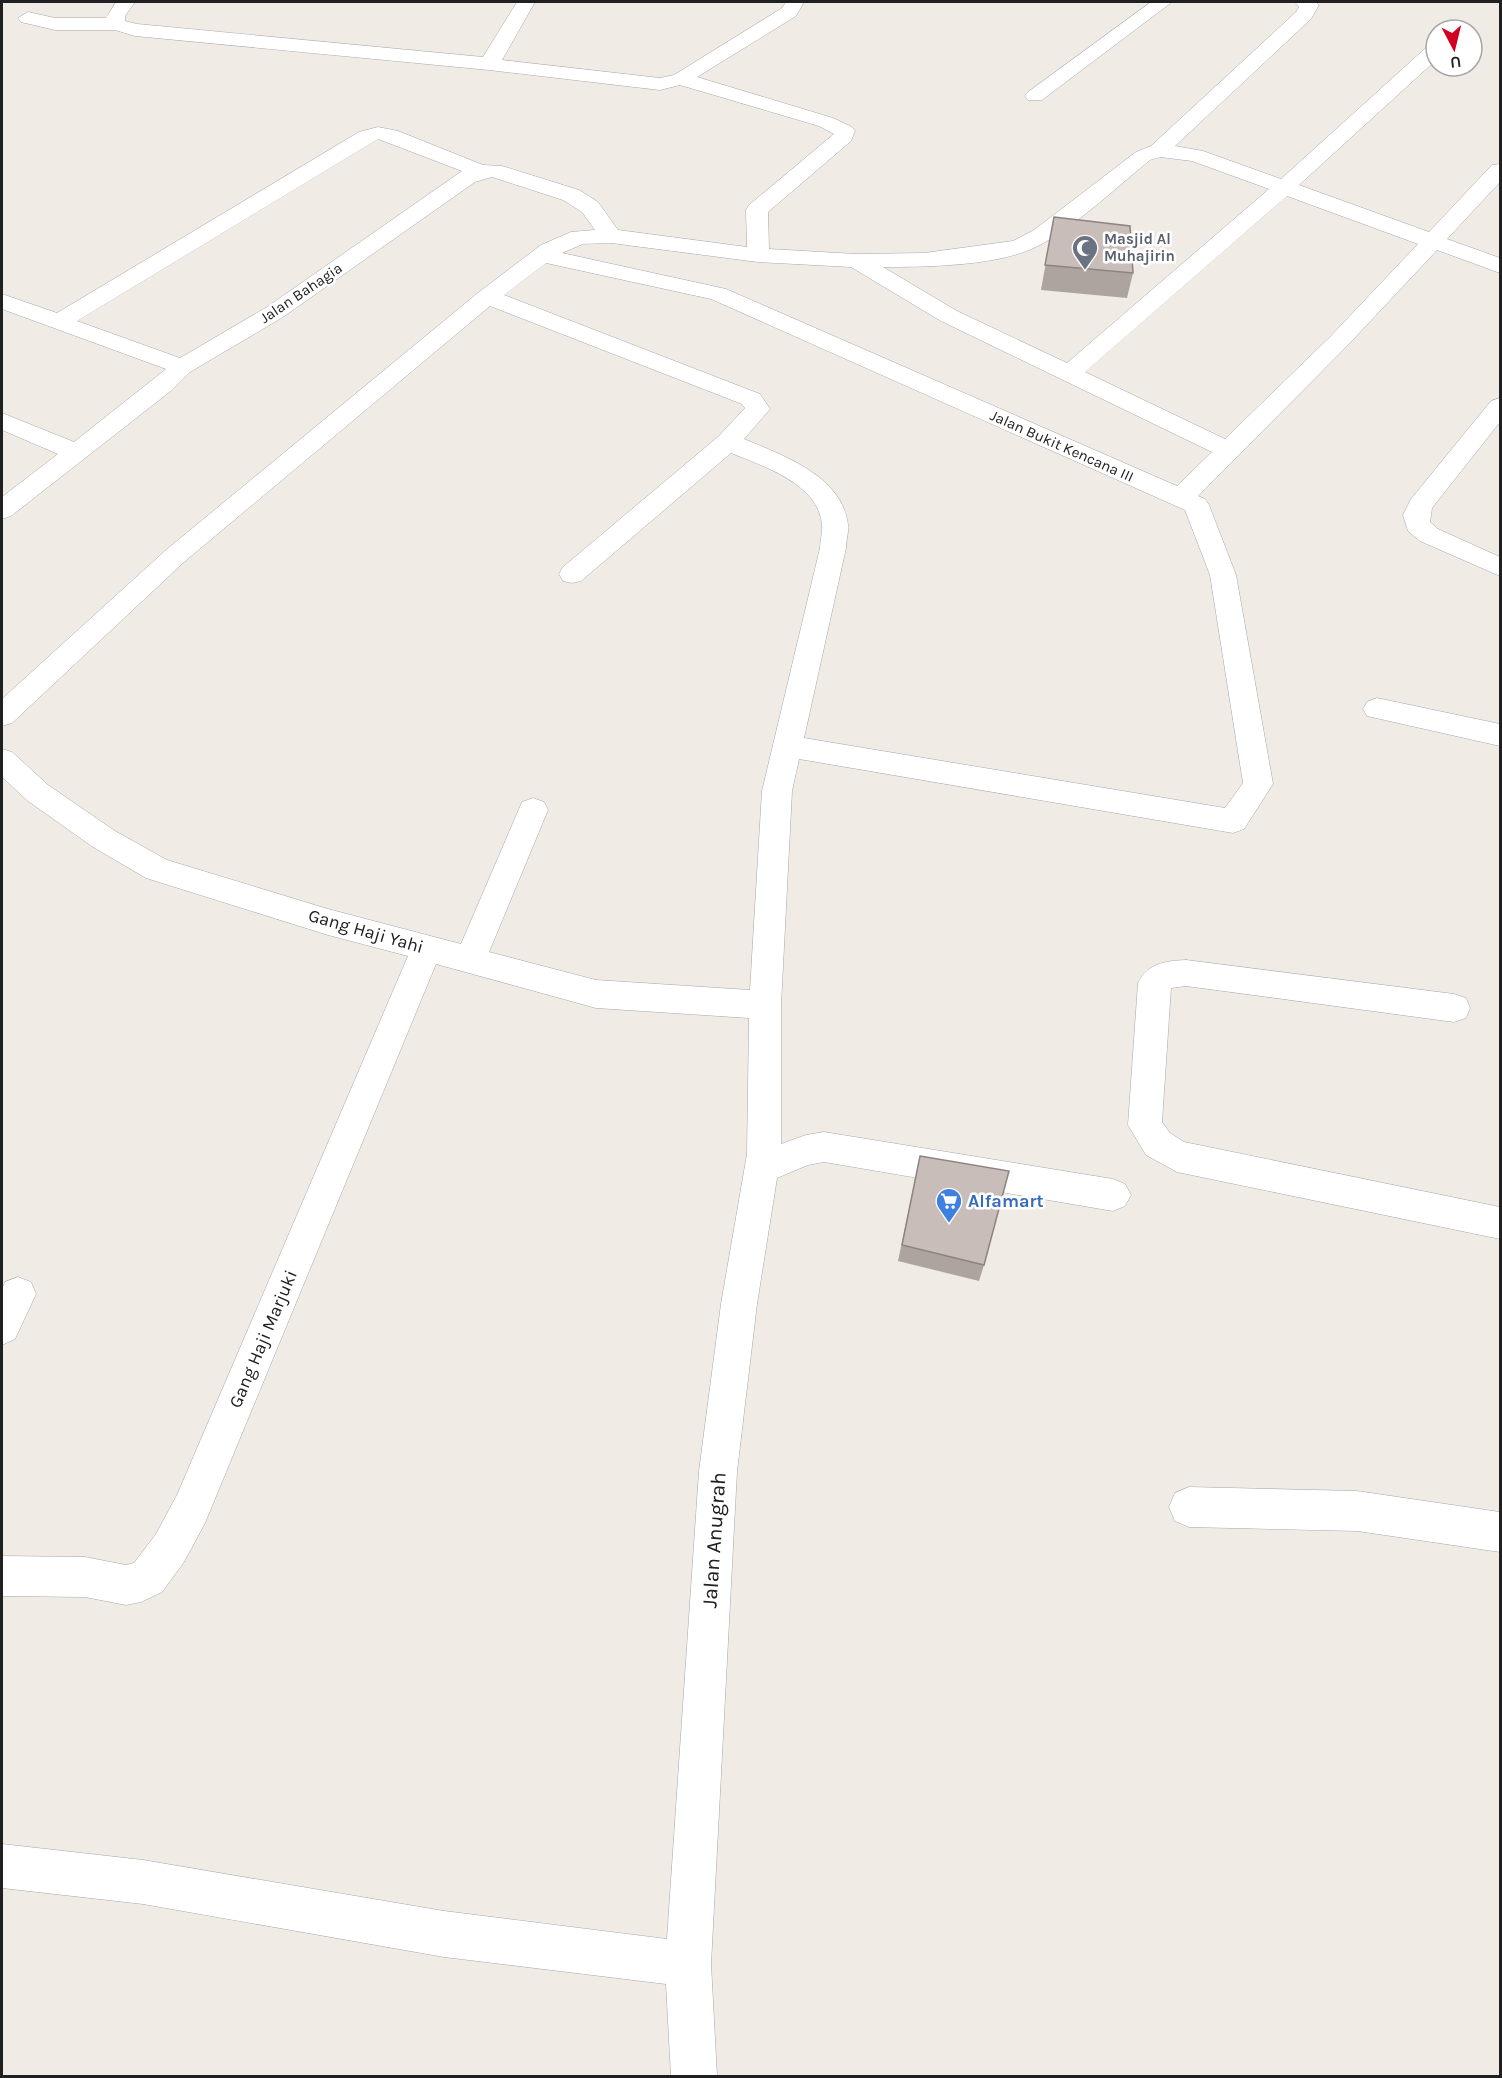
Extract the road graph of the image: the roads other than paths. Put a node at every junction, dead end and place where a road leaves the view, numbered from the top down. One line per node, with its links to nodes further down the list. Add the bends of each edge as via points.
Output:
1 (126, 2): 7 (street, via 115,15)
2 (526, 2): 9 (street)
3 (795, 2): 10 (street, via 789,12)
4 (1163, 2): 11 (street)
5 (1304, 2): 12 (street, via 1308,5 1304,15)
6 (27, 18): 7 (street, via 55,24)
7 (116, 24): 9 (street, via 135,30)
8 (1424, 61): 15 (street)
9 (489, 64): 10 (street, via 660,84)
10 (681, 79): 19 (street, via 845,131 844,136 757,210)
11 (1035, 96)
12 (1158, 150): 15 (street, via 1196,155); 20 (street, via 1143,156 1063,221 1020,246 924,260)
13 (1500, 170): 17 (street)
14 (480, 171): 16 (street, via 494,171 571,195 590,207); 24 (street, via 392,135 366,136); 25 (street, Jalan Bahagia, via 398,223 275,312)
15 (1285, 186): 17 (street); 26 (street)
16 (611, 236): 18 (street, via 579,237); 19 (street)
17 (1434, 242): 21 (street); 31 (street)
18 (542, 255): 22 (street); 33 (street, Jalan Bukit Kencana III, via 718,294)
19 (758, 255): 20 (street)
20 (856, 261): 26 (street, via 949,316)
21 (1500, 266)
22 (487, 297): 30 (street, via 751,399 758,409 756,413); 38 (street, via 175,556)
23 (2, 301): 24 (street)
24 (57, 323): 25 (street)
25 (182, 367): 32 (street, Jalan Bahagia)
26 (1071, 372): 31 (street)
27 (1500, 406): 29 (street)
28 (2, 421): 32 (street)
29 (1489, 440): 35 (street, via 1420,505 1416,515 1417,525 1429,535)
30 (728, 442): 36 (street); 40 (street, Jalan Anugrah, via 773,460 808,480 823,496 835,523 833,548)
31 (1228, 450): 33 (street)
32 (76, 452): 34 (street, Jalan Bahagia)
33 (1180, 498): 40 (street, Jalan Bukit Kencana III, via 1196,505 1223,575 1258,784 1233,821)
34 (2, 510)
35 (1500, 567)
36 (572, 574)
37 (1377, 709): 39 (street)
38 (2, 715)
39 (1500, 735)
40 (788, 746): 45 (street, Jalan Anugrah, via 777,791)
41 (2, 760): 43 (street, Gang Haji Yahi, via 57,806 157,869)
42 (533, 810): 44 (street)
43 (427, 948): 44 (street, Gang Haji Yahi); 54 (street, Gang Haji Marjuki, via 191,1509 170,1548 148,1578 126,1585 85,1577)
44 (470, 960): 45 (street, Gang Haji Yahi, via 596,994)
45 (765, 1005): 47 (street, Jalan Anugrah)
46 (1454, 1008): 49 (street, via 1186,972 1164,975 1154,982 1145,1125 1158,1144 1177,1156)
47 (762, 1168): 48 (street, via 824,1147); 56 (street, Jalan Anugrah, via 739,1304 718,1471)
48 (1113, 1195)
49 (1500, 1223)
50 (18, 1294): 51 (street)
51 (2, 1327)
52 (1189, 1507): 53 (street, via 1357,1511)
53 (1500, 1532)
54 (3, 1579)
55 (2, 1866): 56 (street, via 143,1882 444,1934)
56 (688, 1964): 57 (street, Jalan Anugrah)
57 (694, 2076)

